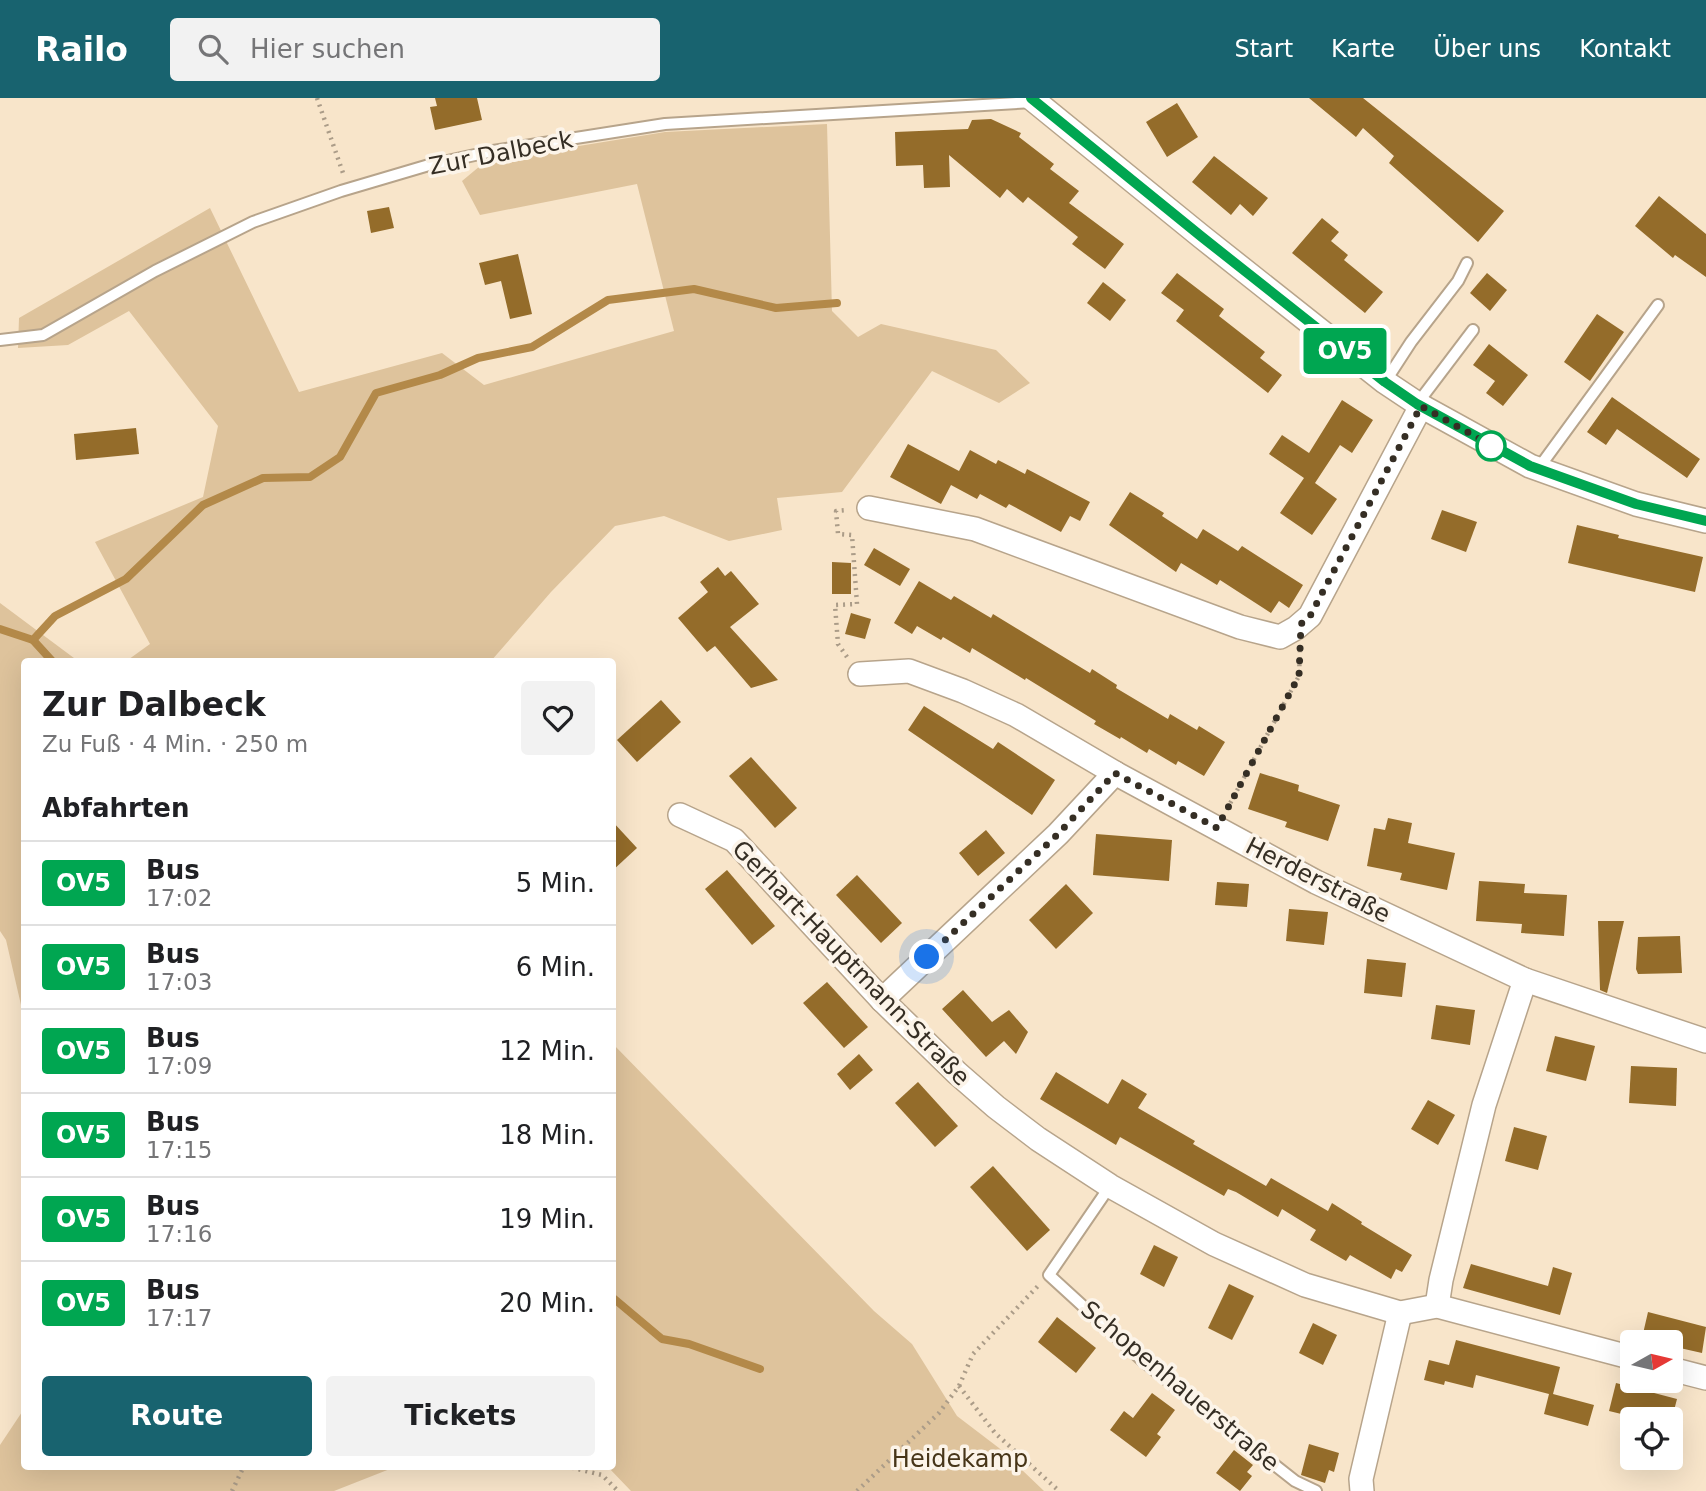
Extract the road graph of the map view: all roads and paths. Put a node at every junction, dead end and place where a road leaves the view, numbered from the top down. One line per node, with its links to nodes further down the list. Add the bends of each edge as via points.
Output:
1 (317, 98): 3 (path)
2 (1039, 99): 3 (lane, Zur Dalbeck, via 665,124 493,151); 8 (street, Zur Dalbeck, via 1202,237)
3 (348, 188): 7 (lane, Zur Dalbeck, via 253,222 43,335)
4 (1467, 263): 8 (lane)
5 (1658, 305): 10 (lane)
6 (1474, 330): 9 (lane)
7 (0, 340)
8 (1385, 382): 9 (street, Zur Dalbeck)
9 (1419, 405): 10 (street, Zur Dalbeck); 13 (street, via 1310,616)
10 (1538, 470): 12 (street, Zur Dalbeck, via 1636,504)
11 (869, 508): 13 (street, via 975,529 1259,633 1280,636); 14 (path, via 836,511 838,534 852,535 857,604 835,605 838,644)
12 (1706, 521)
13 (1301, 624): 17 (path, via 1299,676)
14 (860, 674): 15 (street, Herderstraße, via 909,671 963,691 1016,715)
15 (1115, 773): 17 (street, Herderstraße); 19 (street, via 1058,834)
16 (680, 815): 19 (street, Gerhart-Hauptmann-Straße, via 734,840)
17 (1217, 828): 18 (street, Herderstraße, via 1316,882)
18 (1525, 980): 20 (street, Herderstraße); 23 (street, via 1484,1105)
19 (882, 1000): 21 (street, Gerhart-Hauptmann-Straße, via 996,1107)
20 (1706, 1041)
21 (1110, 1186): 22 (lane); 24 (street, Gerhart-Hauptmann-Straße, via 1214,1244 1305,1284)
22 (1049, 1275): 28 (path, via 973,1354); 35 (lane, Schopenhauerstraße, via 1143,1361 1295,1482)
23 (1437, 1306): 24 (street, Gerhart-Hauptmann-Straße); 25 (street, Gerhart-Hauptmann-Straße)
24 (1400, 1313): 36 (street)
25 (1620, 1355)
26 (1684, 1372): 27 (street)
27 (1706, 1378)
28 (959, 1386): 33 (path, via 939,1413); 34 (path, via 995,1433)
29 (242, 1470): 31 (path)
30 (581, 1470): 32 (path, via 602,1475)
31 (232, 1491)
32 (618, 1491)
33 (857, 1491)
34 (1059, 1491)
35 (1316, 1491)
36 (1362, 1491)

